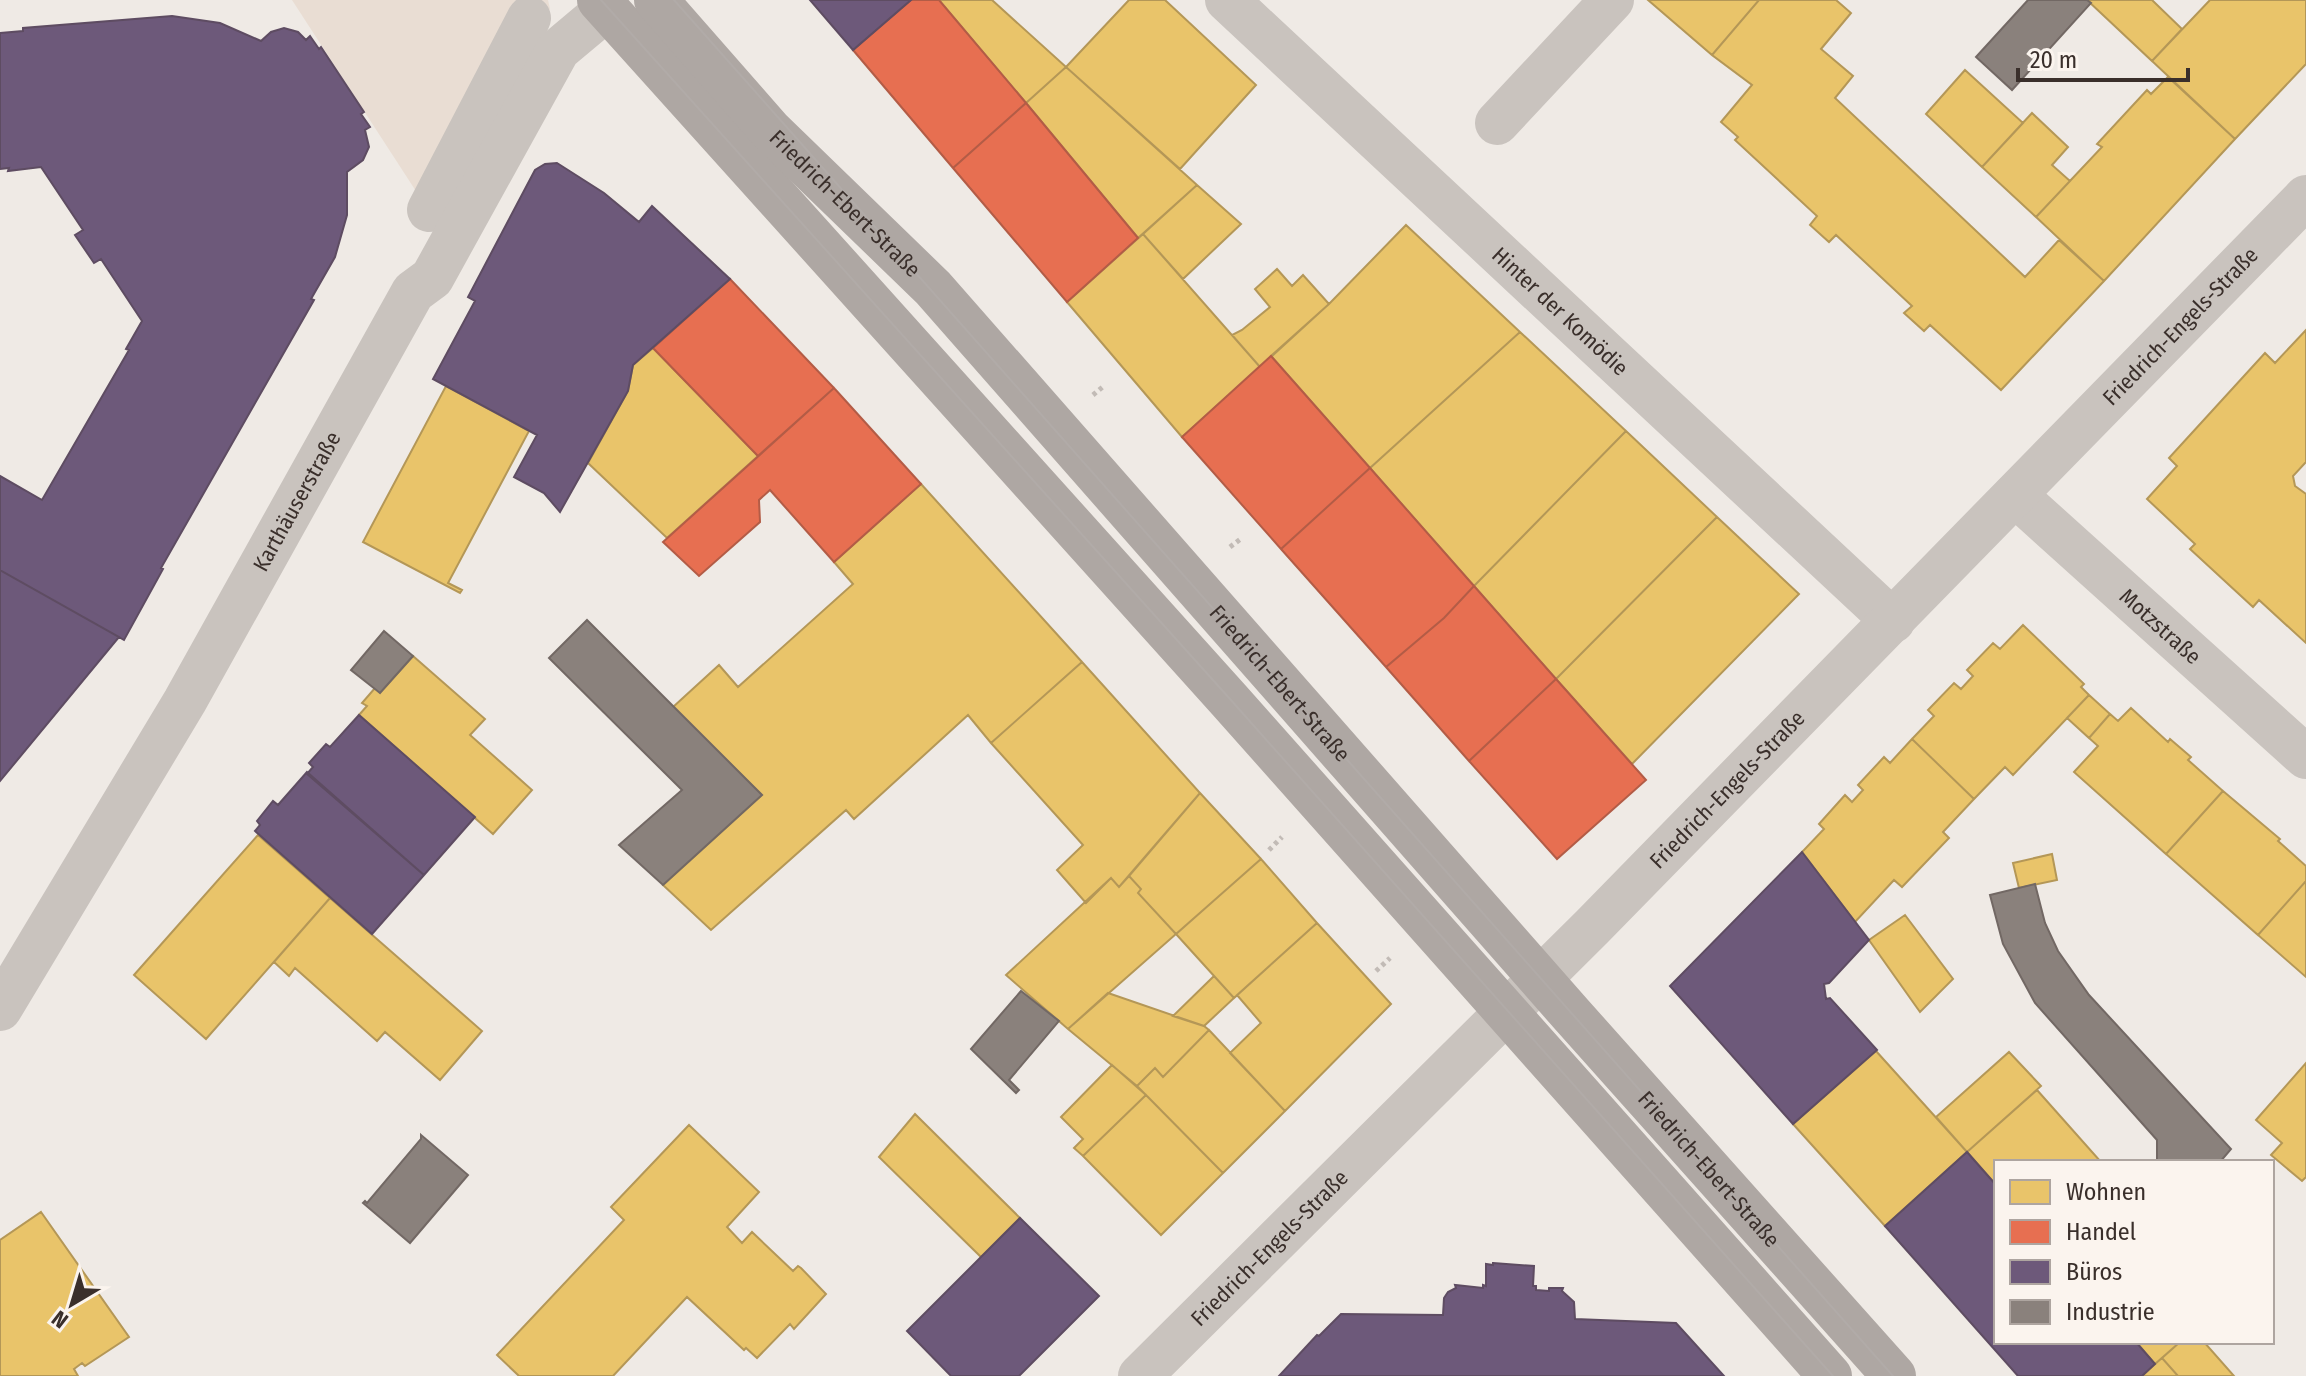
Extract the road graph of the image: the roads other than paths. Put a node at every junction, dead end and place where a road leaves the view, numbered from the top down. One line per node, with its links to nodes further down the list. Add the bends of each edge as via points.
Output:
1 (656, 0): 12 (main road, Friedrich-Ebert-Straße, via 770,130 933,288)
2 (1227, 0): 10 (street, Hinter der Komödie)
3 (1612, 0): 6 (street)
4 (603, 4): 13 (street, Karthäuserstraße, via 558,50 432,278 413,292 185,701); 14 (main road, Friedrich-Ebert-Straße)
5 (527, 16): 8 (street)
6 (1497, 123)
7 (2306, 197): 9 (street, Friedrich-Engels-Straße)
8 (429, 210)
9 (2015, 495): 10 (street, Friedrich-Engels-Straße); 11 (street, Motzstraße)
10 (1893, 621): 12 (street, Friedrich-Engels-Straße)
11 (2306, 757)
12 (1540, 978): 14 (street, Friedrich-Engels-Straße); 17 (main road, Friedrich-Ebert-Straße)
13 (0, 1009)
14 (1505, 1012): 15 (street, Friedrich-Engels-Straße); 16 (main road, Friedrich-Ebert-Straße)
15 (1140, 1376)
16 (1830, 1376)
17 (1894, 1376)

